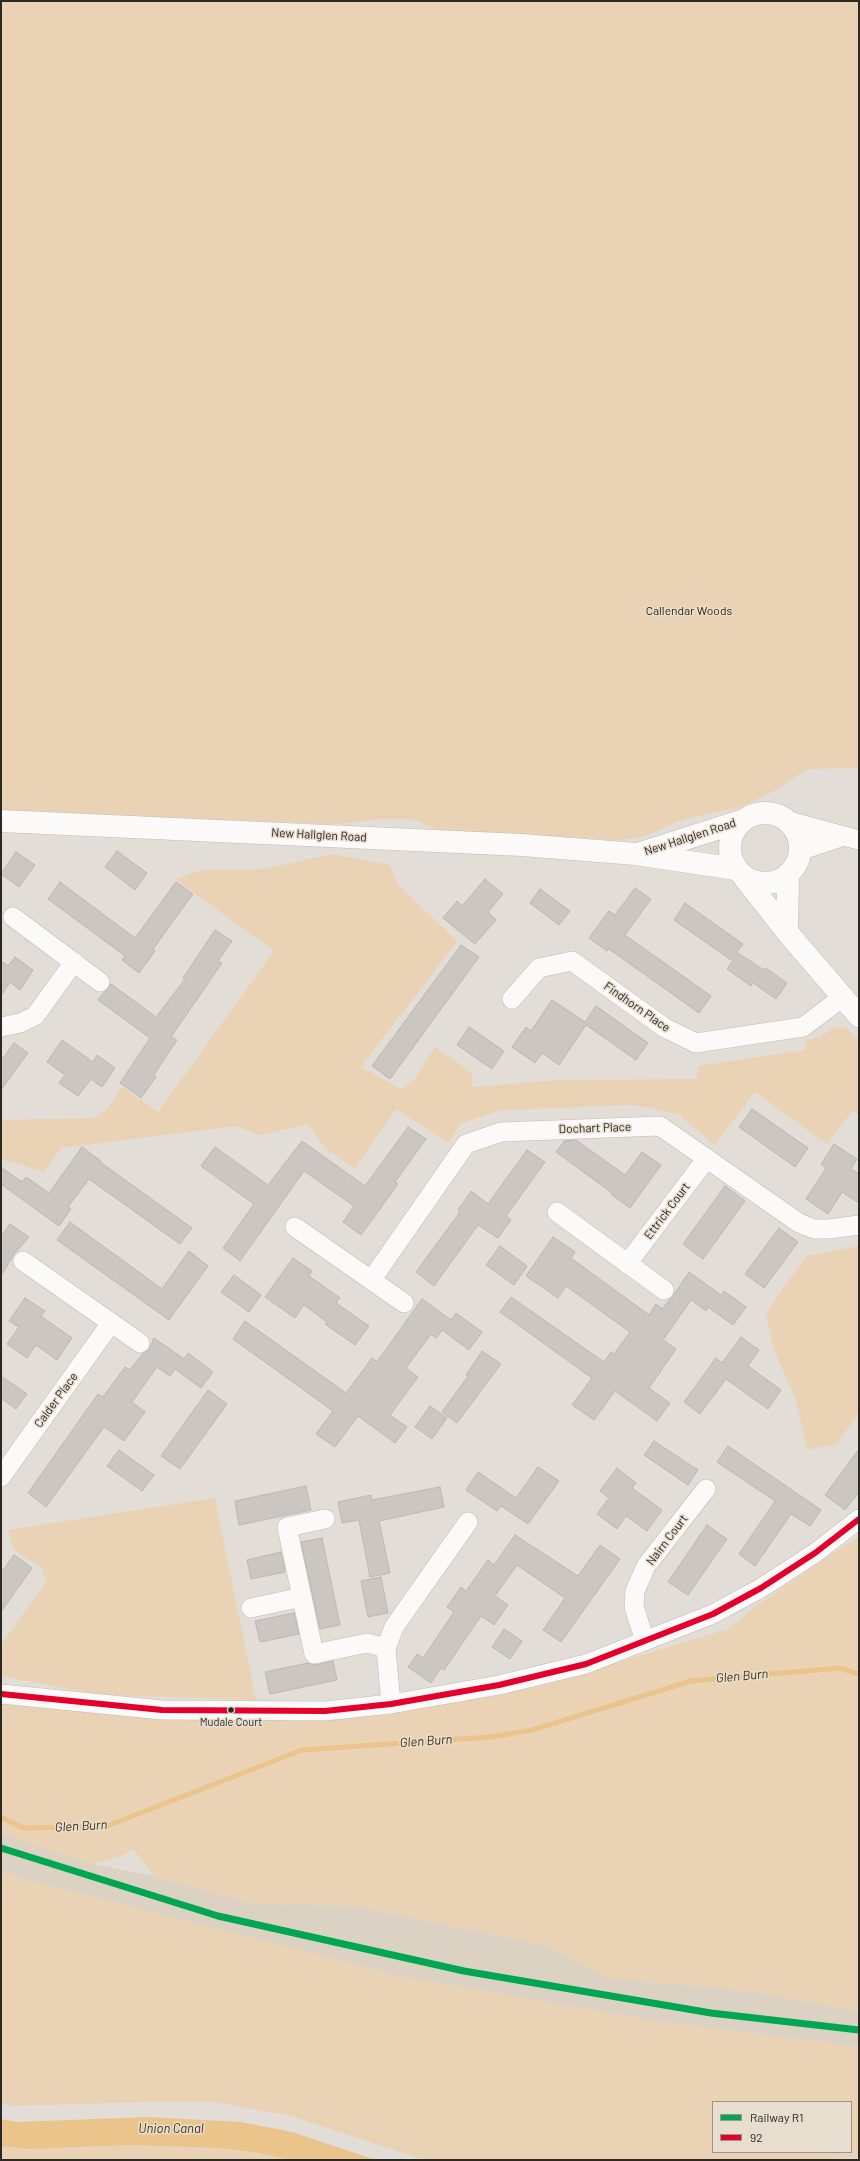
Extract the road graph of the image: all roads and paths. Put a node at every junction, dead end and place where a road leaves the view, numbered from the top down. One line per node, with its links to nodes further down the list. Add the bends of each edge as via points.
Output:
1 (744, 820): 2 (street, via 760,814 777,816); 6 (street, New Hallglen Road); 7 (street, via 730,841 732,860)
2 (785, 820): 4 (street); 5 (street, via 796,833)
3 (1, 821): 6 (street, New Hallglen Road, via 457,841)
4 (851, 838): 5 (street)
5 (799, 851): 8 (street, via 798,859)
6 (636, 854): 7 (street, New Hallglen Road)
7 (740, 872): 8 (street, via 762,883); 10 (street)
8 (788, 874): 10 (street)
9 (13, 917): 11 (street)
10 (787, 932): 13 (street)
11 (74, 962): 12 (street); 16 (street, via 35,1016 20,1023)
12 (100, 982)
13 (843, 997): 14 (street, Findhorn Place, via 803,1027 696,1043 665,1028 572,961 539,968); 15 (street)
14 (512, 999)
15 (859, 1016)
16 (1, 1027)
17 (708, 1158): 19 (street, Dochart Place, via 799,1223 821,1229); 22 (street, Ettrick Court); 23 (street, Dochart Place, via 660,1126 501,1132 466,1144)
18 (557, 1212): 22 (street)
19 (859, 1225)
20 (295, 1227): 23 (street)
21 (23, 1261): 26 (street)
22 (627, 1264): 24 (street)
23 (372, 1279): 25 (street)
24 (664, 1290)
25 (404, 1303)
26 (111, 1323): 27 (street); 28 (street, Calder Place)
27 (140, 1344)
28 (1, 1476)
29 (706, 1489): 35 (street, Nairn Court, via 646,1566 635,1591 634,1607)
30 (325, 1519): 33 (street, via 287,1527)
31 (859, 1519): 35 (street, via 815,1553 761,1588 713,1614)
32 (468, 1522): 36 (street, via 394,1627)
33 (302, 1597): 34 (street); 36 (street, via 314,1654 367,1643)
34 (251, 1608)
35 (645, 1641): 38 (street, via 586,1664 499,1685)
36 (386, 1648): 38 (street)
37 (1, 1694): 38 (street, via 162,1710 325,1711)
38 (391, 1704)

